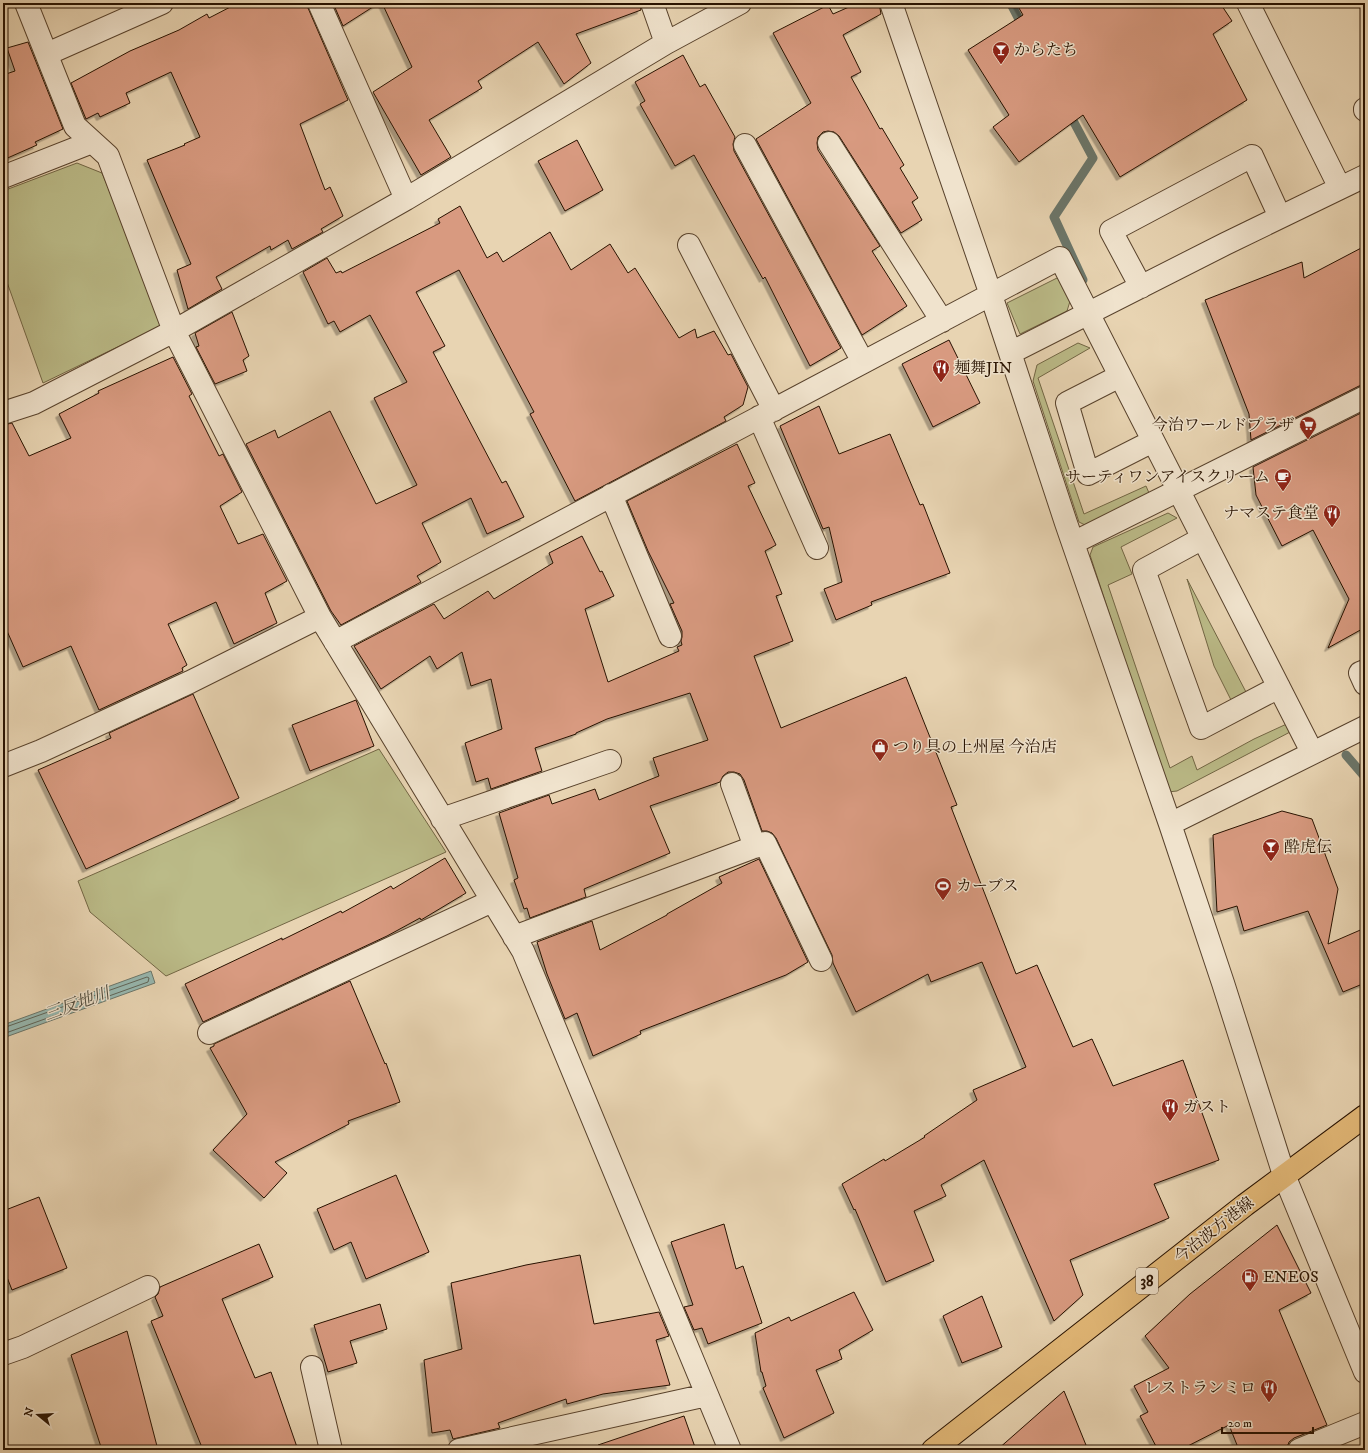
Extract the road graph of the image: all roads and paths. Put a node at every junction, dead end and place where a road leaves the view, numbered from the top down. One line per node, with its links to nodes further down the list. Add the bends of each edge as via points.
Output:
1 (26, 3): 9 (street)
2 (162, 3): 9 (street)
3 (319, 3): 16 (street)
4 (652, 3): 8 (street)
5 (740, 3): 8 (street)
6 (891, 3): 20 (street)
7 (1248, 3): 15 (street)
8 (666, 43): 16 (street)
9 (46, 54): 10 (street, via 75,126)
10 (92, 142): 14 (street); 23 (street, via 108,156)
11 (829, 143): 22 (street)
12 (745, 145): 25 (street)
13 (1365, 176): 15 (street)
14 (3, 177)
15 (1340, 188): 17 (street)
16 (406, 198): 23 (street)
17 (1280, 217): 19 (street); 19 (street, via 1252,156 1111,231)
18 (689, 245): 29 (street)
19 (1141, 287): 21 (street)
20 (991, 295): 21 (street, via 1060,258); 22 (street); 24 (street)
21 (1088, 314): 24 (street); 26 (street)
22 (942, 321): 25 (street)
23 (174, 331): 28 (street, via 34,403); 36 (street)
24 (1010, 353): 34 (street)
25 (863, 362): 29 (street)
26 (1120, 376): 30 (street); 30 (street, via 1067,403 1088,474)
27 (1365, 397): 31 (street)
28 (3, 413)
29 (767, 414): 32 (street); 35 (street)
30 (1153, 441): 31 (street)
31 (1178, 490): 33 (street); 34 (street)
32 (611, 495): 37 (street); 38 (street)
33 (1203, 538): 41 (street); 41 (street, via 1144,570 1201,728)
34 (1074, 543): 48 (street)
35 (817, 548)
36 (320, 617): 38 (street); 45 (street, via 190,682)
37 (670, 636)
38 (335, 642): 47 (street)
39 (1365, 671): 40 (street, via 1360,673)
40 (1365, 684)
41 (1279, 687): 43 (street)
42 (1365, 727): 43 (street)
43 (1312, 752): 48 (street)
44 (610, 761): 47 (street)
45 (3, 766)
46 (732, 784): 49 (street)
47 (442, 819): 50 (street)
48 (1170, 824): 55 (street)
49 (755, 847): 51 (street); 52 (street, via 765,843)
50 (492, 901): 51 (street); 53 (street)
51 (514, 937): 60 (street, via 523,951)
52 (820, 960)
53 (209, 1033)
54 (1365, 1116): 55 (main road, 今治波方港線 / 38)
55 (1284, 1176): 59 (street); 65 (main road, 今治波方港線 / 38)
56 (148, 1288): 57 (street)
57 (3, 1354)
58 (312, 1367): 62 (street)
59 (1365, 1372)
60 (707, 1395): 63 (street); 64 (street)
61 (1365, 1423): 66 (street)
62 (331, 1450)
63 (459, 1450)
64 (730, 1450)
65 (933, 1450)
66 (1299, 1450)

